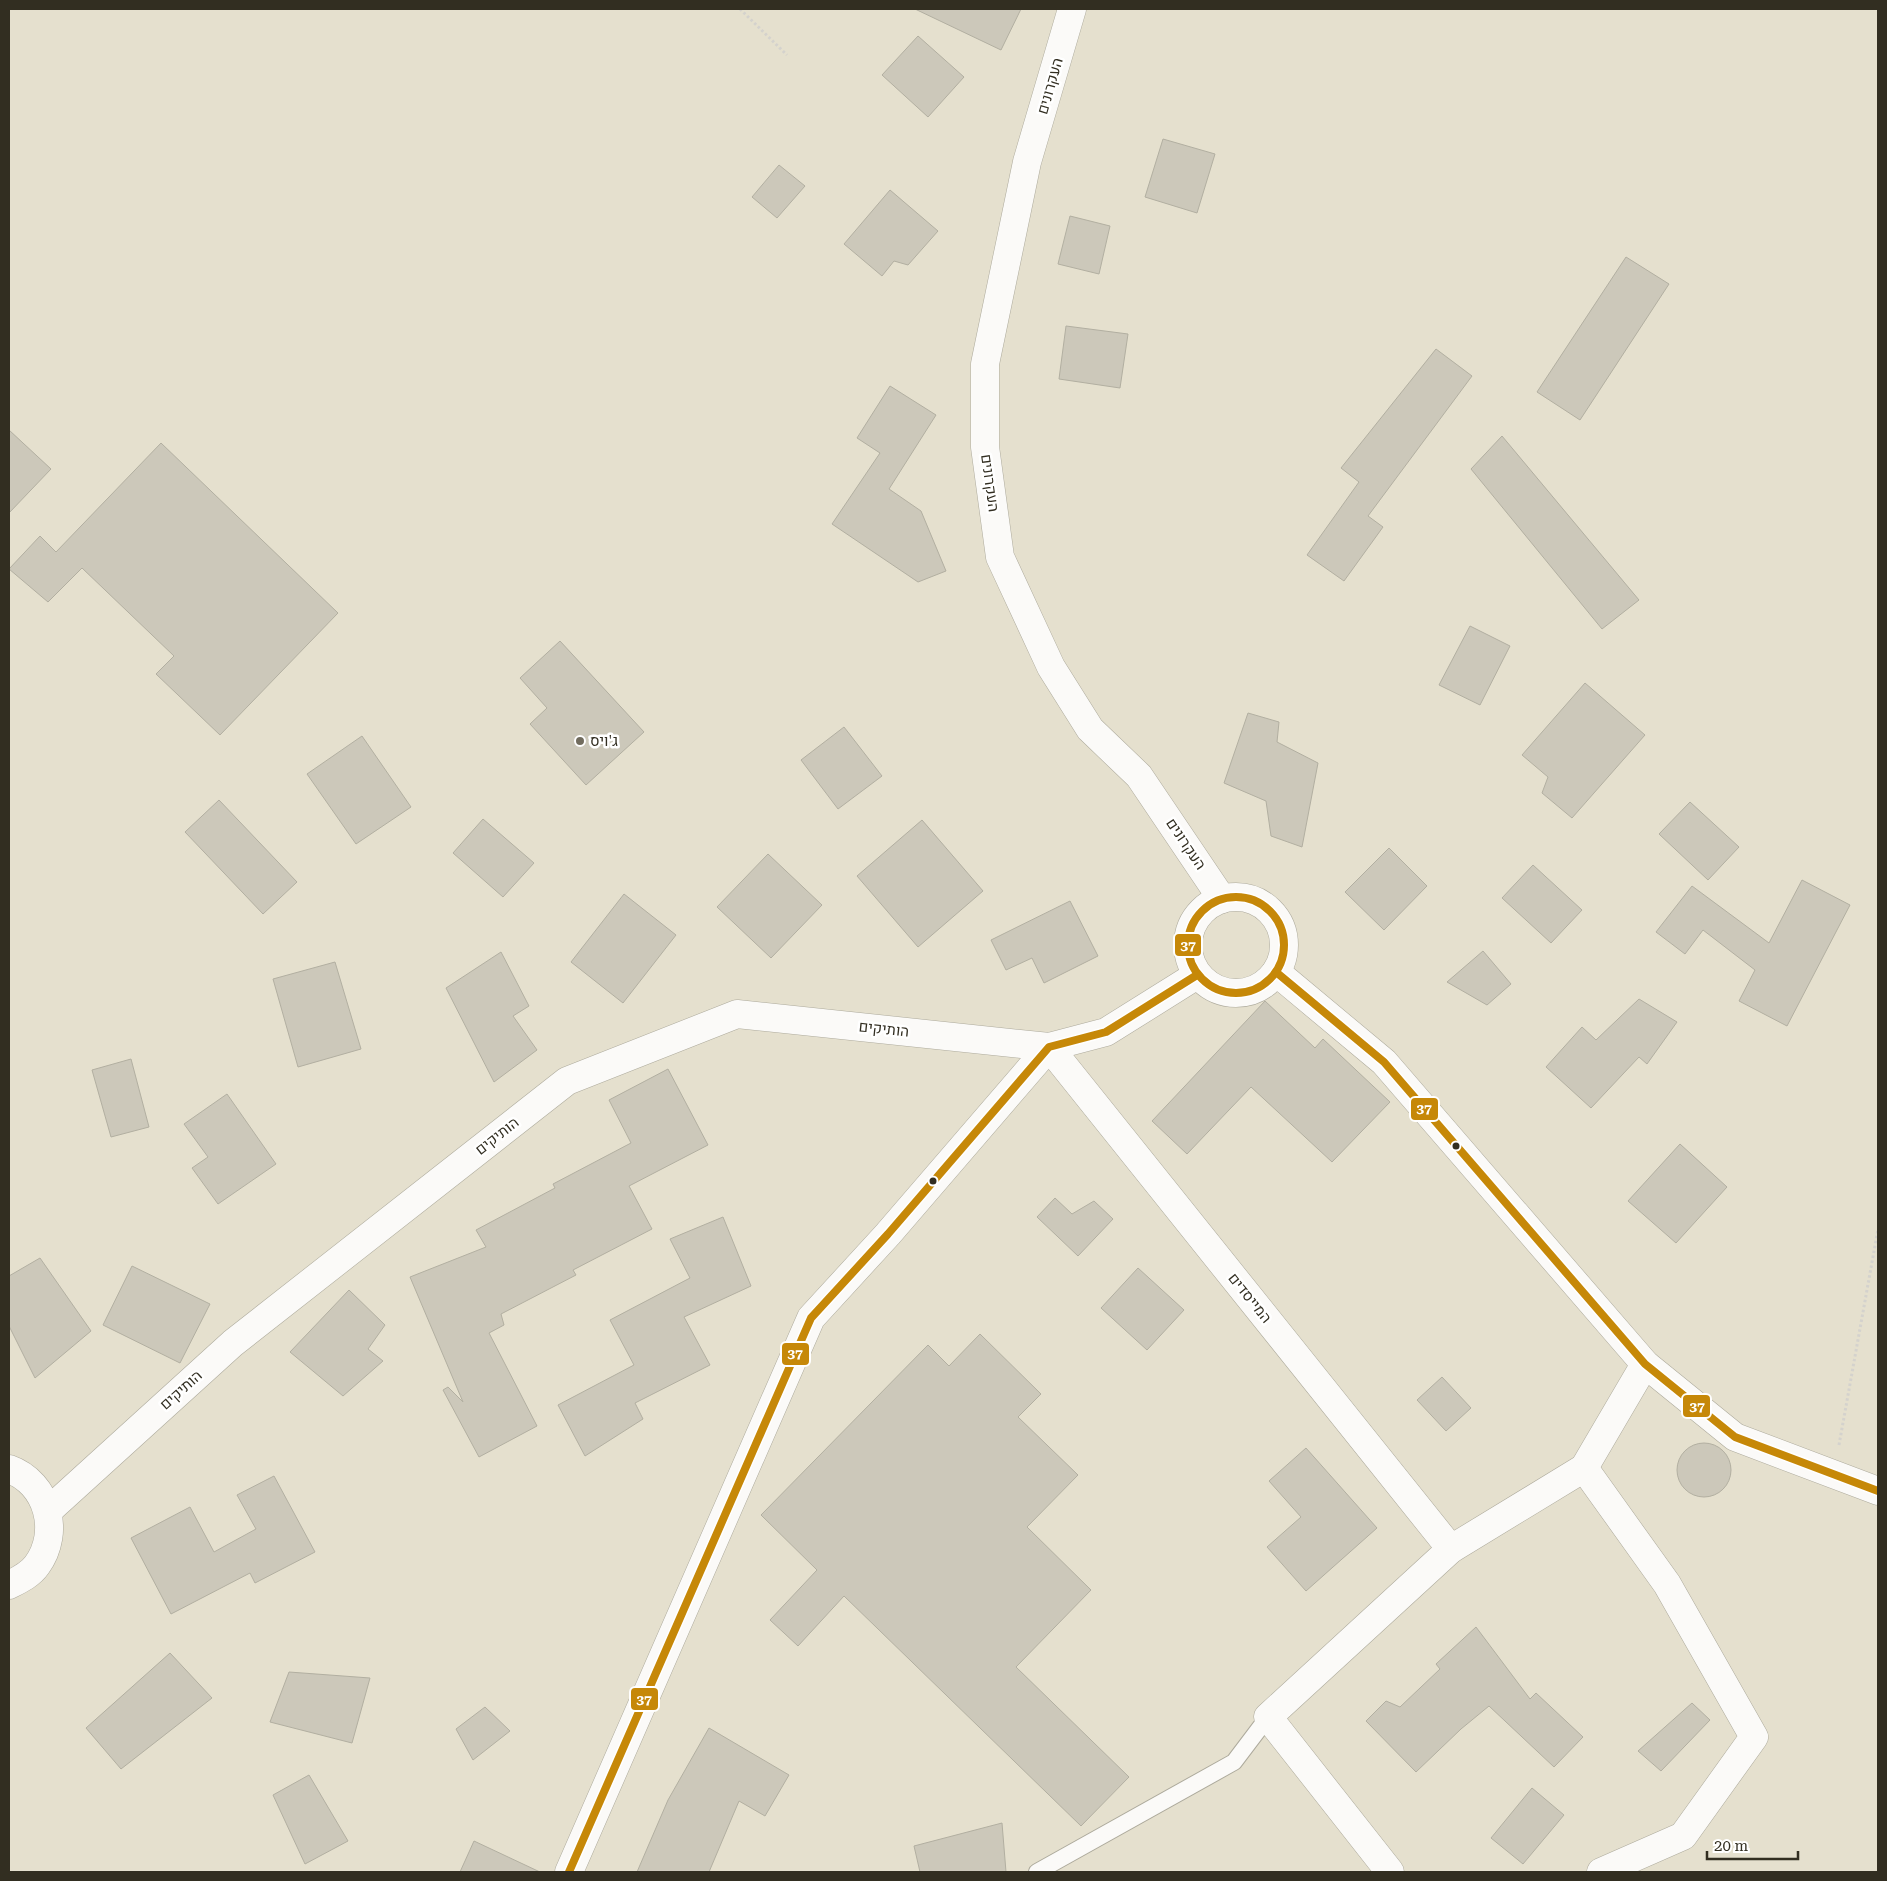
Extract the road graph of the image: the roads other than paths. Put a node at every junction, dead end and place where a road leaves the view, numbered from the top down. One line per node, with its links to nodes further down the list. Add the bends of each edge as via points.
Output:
1 (1072, 9): 2 (street, העקרונים, via 1028,162 985,364 985,447 1000,557 1051,667 1090,729 1139,776)
2 (1222, 899): 3 (street, via 1249,899 1264,906 1277,920 1284,943 1282,960); 4 (street, via 1206,906 1190,927 1187,943)
3 (1276, 972): 4 (street, via 1259,988 1233,994 1217,990); 6 (street, via 1384,1062)
4 (1197, 975): 5 (street, via 1106,1032)
5 (1048, 1047): 10 (street, הותיקים, via 737,1014 568,1081 233,1343); 11 (street, המייסדים); 14 (street, via 888,1234 811,1318)
6 (1645, 1364): 7 (street); 9 (street, via 1735,1437)
7 (1584, 1468): 11 (street); 17 (street, via 1667,1584 1754,1737 1683,1836)
8 (9, 1469): 10 (street, via 28,1480)
9 (1878, 1491)
10 (48, 1511): 12 (street, via 50,1530 46,1549 36,1566 22,1579)
11 (1451, 1549): 13 (street)
12 (9, 1585)
13 (1268, 1717): 15 (lane, via 1234,1762); 16 (street)
14 (569, 1872)
15 (1037, 1872)
16 (1390, 1872)
17 (1601, 1872)

